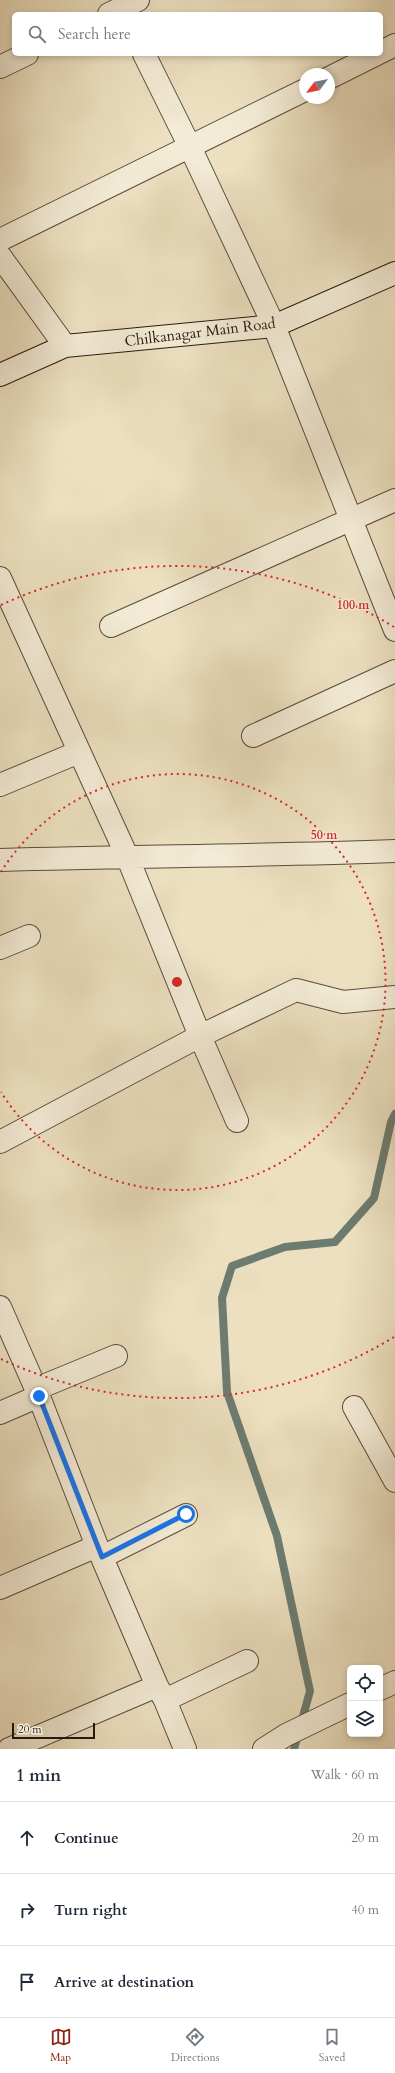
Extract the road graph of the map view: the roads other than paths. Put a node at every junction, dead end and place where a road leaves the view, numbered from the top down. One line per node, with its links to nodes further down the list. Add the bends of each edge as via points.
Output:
1 (395, 45): 2 (street)
2 (383, 51)
3 (23, 56): 6 (street)
4 (145, 56): 9 (street)
5 (373, 56): 7 (street)
6 (0, 67)
7 (335, 75)
8 (299, 93): 9 (street)
9 (190, 147): 10 (street); 13 (street)
10 (0, 240)
11 (0, 256): 14 (street)
12 (395, 273): 13 (street, Chilkanagar Main Road)
13 (274, 326): 14 (street, Chilkanagar Main Road); 17 (street)
14 (65, 346): 15 (street, Chilkanagar Main Road)
15 (0, 375)
16 (395, 500): 17 (street)
17 (350, 521): 19 (street); 20 (street)
18 (2, 586): 23 (street)
19 (111, 626)
20 (395, 630)
21 (395, 671): 22 (street)
22 (253, 736)
23 (79, 752): 24 (street); 26 (street)
24 (0, 786)
25 (395, 851): 26 (street, via 263,856)
26 (127, 856): 27 (street); 31 (street)
27 (0, 860)
28 (29, 936): 29 (street)
29 (0, 948)
30 (395, 997): 31 (street, via 343,1002 296,990)
31 (200, 1036): 32 (street); 33 (street)
32 (237, 1121)
33 (0, 1142)
34 (0, 1307): 36 (street)
35 (116, 1356): 36 (street)
36 (38, 1393): 38 (street); 41 (street)
37 (354, 1407): 39 (street)
38 (0, 1413)
39 (395, 1481)
40 (186, 1514): 41 (street)
41 (99, 1551): 42 (street); 46 (street)
42 (0, 1588)
43 (247, 1661): 46 (street)
44 (395, 1682): 45 (street)
45 (383, 1688)
46 (161, 1693): 48 (street); 49 (street)
47 (347, 1706): 50 (street, via 286,1735)
48 (8, 1749)
49 (185, 1749)
50 (264, 1749)

